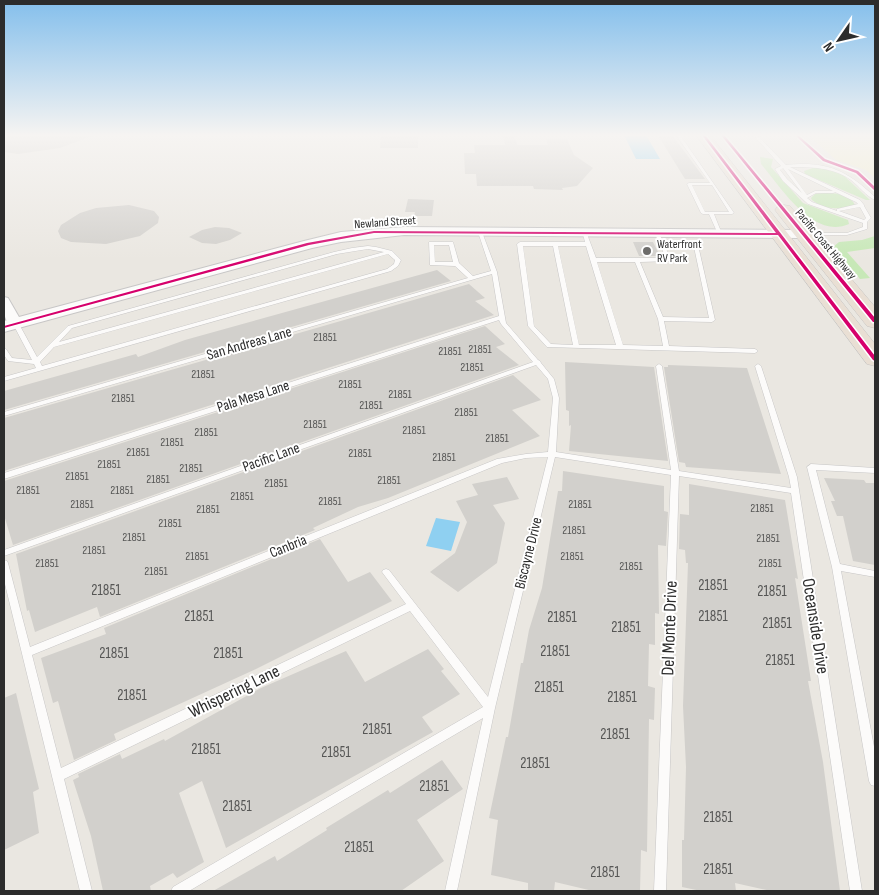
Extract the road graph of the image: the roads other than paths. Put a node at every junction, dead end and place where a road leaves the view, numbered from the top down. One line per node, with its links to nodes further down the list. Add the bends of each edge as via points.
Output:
1 (708, 177): 7 (lane)
2 (735, 177): 17 (highway, Pacific Coast Highway)
3 (757, 177): 18 (highway, Pacific Coast Highway)
4 (783, 177): 9 (lane)
5 (807, 177): 8 (lane)
6 (852, 177): 10 (lane)
7 (713, 184): 13 (lane, via 732,213); 13 (lane, via 689,184 703,213)
8 (845, 194): 9 (lane, via 823,191); 11 (lane)
9 (805, 196): 12 (lane, via 816,206)
10 (875, 199)
11 (862, 205): 12 (lane, via 848,210); 14 (lane, via 869,218)
12 (829, 210): 14 (lane)
13 (711, 213): 16 (lane)
14 (865, 222): 18 (lane, via 865,228 855,233)
15 (480, 232): 19 (street, Newland Street); 26 (lane, Biscayne Drive); 32 (street, Newland Street, via 404,231 341,237)
16 (720, 234): 17 (street, Newland Street); 20 (street, Newland Street)
17 (780, 234): 18 (street, Newland Street); 39 (highway, Pacific Coast Highway)
18 (804, 234): 31 (highway, Pacific Coast Highway)
19 (587, 239): 20 (street, Newland Street); 21 (lane); 23 (lane)
20 (660, 240): 24 (lane, via 669,260); 30 (lane, via 696,246 712,320)
21 (555, 244): 34 (lane); 34 (lane, via 520,244 531,326 549,346)
22 (390, 252): 33 (lane); 33 (lane, via 367,246 336,253 70,327); 45 (lane, via 398,260 389,270)
23 (594, 260): 24 (lane); 35 (lane)
24 (636, 260): 30 (lane)
25 (456, 264): 25 (lane, via 451,243 431,243 432,264); 27 (lane)
26 (494, 272): 27 (lane, San Andreas Lane); 29 (lane, Biscayne Drive)
27 (471, 278): 47 (lane, San Andreas Lane)
28 (4, 301): 32 (street)
29 (502, 317): 42 (lane, Biscayne Drive, via 507,330); 51 (lane, Pala Mesa Lane)
30 (661, 319): 36 (lane)
31 (875, 321)
32 (10, 326): 41 (lane)
33 (54, 345): 41 (lane)
34 (576, 346): 35 (lane)
35 (620, 347): 36 (lane)
36 (666, 348): 38 (lane)
37 (4, 350): 40 (lane)
38 (755, 351)
39 (875, 359)
40 (7, 361): 41 (lane)
41 (36, 362): 45 (lane)
42 (538, 362): 48 (lane, Biscayne Drive, via 551,379 556,398); 53 (lane, Pacific Lane)
43 (659, 366): 50 (lane, Del Monte Drive)
44 (758, 366): 52 (lane, Oceanside Drive, via 793,477)
45 (40, 369): 46 (lane)
46 (4, 379)
47 (4, 414)
48 (552, 454): 50 (lane, Canbria); 59 (lane, Canbria, via 500,461); 60 (lane, Biscayne Drive)
49 (875, 470): 55 (lane, via 811,467)
50 (675, 473): 52 (lane, Canbria); 66 (lane, Del Monte Drive)
51 (4, 476)
52 (794, 491): 67 (lane, Oceanside Drive)
53 (4, 553)
54 (4, 563): 59 (lane)
55 (836, 567): 57 (lane); 62 (lane)
56 (386, 572): 58 (lane)
57 (875, 574)
58 (411, 606): 60 (lane); 61 (lane, Whispering Lane)
59 (27, 653): 61 (lane)
60 (490, 708): 64 (lane); 65 (lane, Biscayne Drive)
61 (56, 776): 63 (lane)
62 (875, 781)
63 (86, 891)
64 (176, 891)
65 (451, 891)
66 (660, 891)
67 (856, 891)

